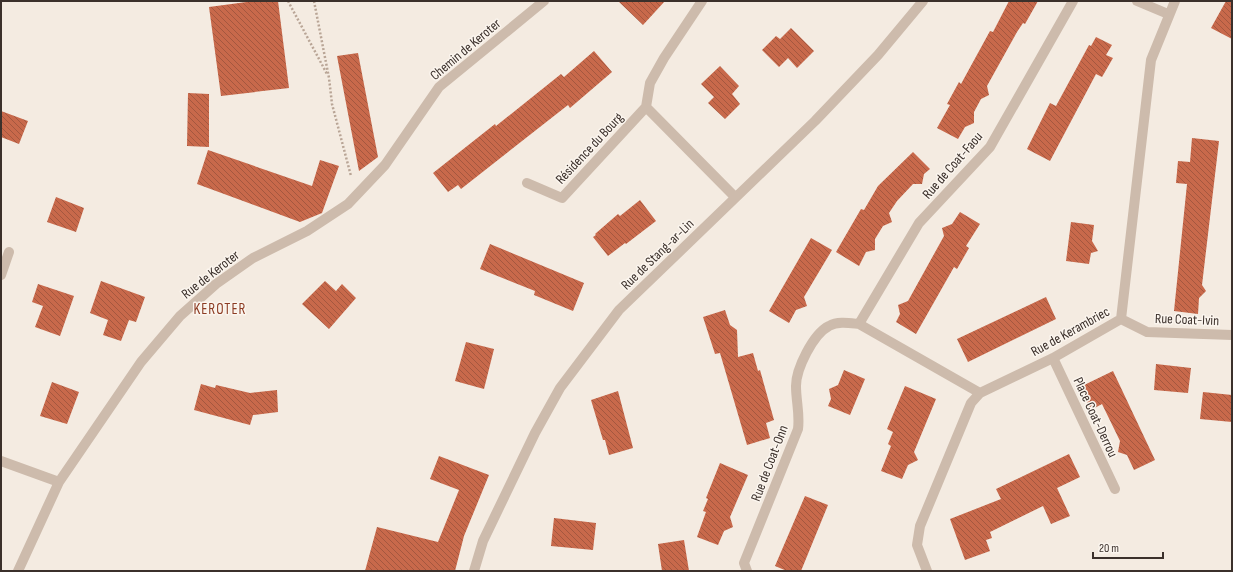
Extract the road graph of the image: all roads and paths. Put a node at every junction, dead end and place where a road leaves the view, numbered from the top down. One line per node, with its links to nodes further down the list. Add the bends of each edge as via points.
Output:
1 (288, 1): 10 (path)
2 (314, 1): 10 (path)
3 (544, 1): 12 (street, Chemin de Keroter, via 439,87)
4 (702, 1): 11 (street, via 650,83)
5 (923, 1): 14 (street, Rue de Stang-ar-Lin, via 878,55 815,122)
6 (1073, 1): 19 (street, Rue de Coat-Faou, via 990,147 919,223)
7 (1137, 1): 9 (street)
8 (1175, 1): 9 (street, Rue de Kerambriec)
9 (1168, 14): 18 (street, Rue de Kerambriec, via 1151,60)
10 (329, 78): 15 (path, via 332,104)
11 (646, 107): 13 (street, Résidence du Bourg, via 562,198); 14 (street)
12 (385, 165): 15 (street, Rue de Keroter)
13 (527, 183)
14 (735, 196): 27 (street, Rue de Stang-ar-Lin, via 619,310 560,388 535,433 487,534)
15 (356, 197): 24 (street, Rue de Keroter, via 307,231 253,258 216,284 180,316 141,362)
16 (9, 252): 17 (street)
17 (1, 276)
18 (1120, 319): 20 (street, Rue Coat-Ivin, via 1147,332); 21 (street, Rue de Kerambriec)
19 (859, 324): 22 (street, Rue de Coat-Onn); 28 (street, Rue de Coat-Onn, via 840,322 828,326 814,341 798,372 798,429 744,563)
20 (1232, 335)
21 (1052, 358): 22 (street, Rue de Kerambriec); 25 (street, Place Coat-Derrou)
22 (980, 393): 29 (street, Rue de Kerambriec, via 971,403 963,420 920,526 917,545)
23 (1, 461): 24 (street)
24 (59, 482): 26 (street, Rue de Keroter)
25 (1115, 489)
26 (18, 571)
27 (474, 571)
28 (746, 571)
29 (927, 571)

